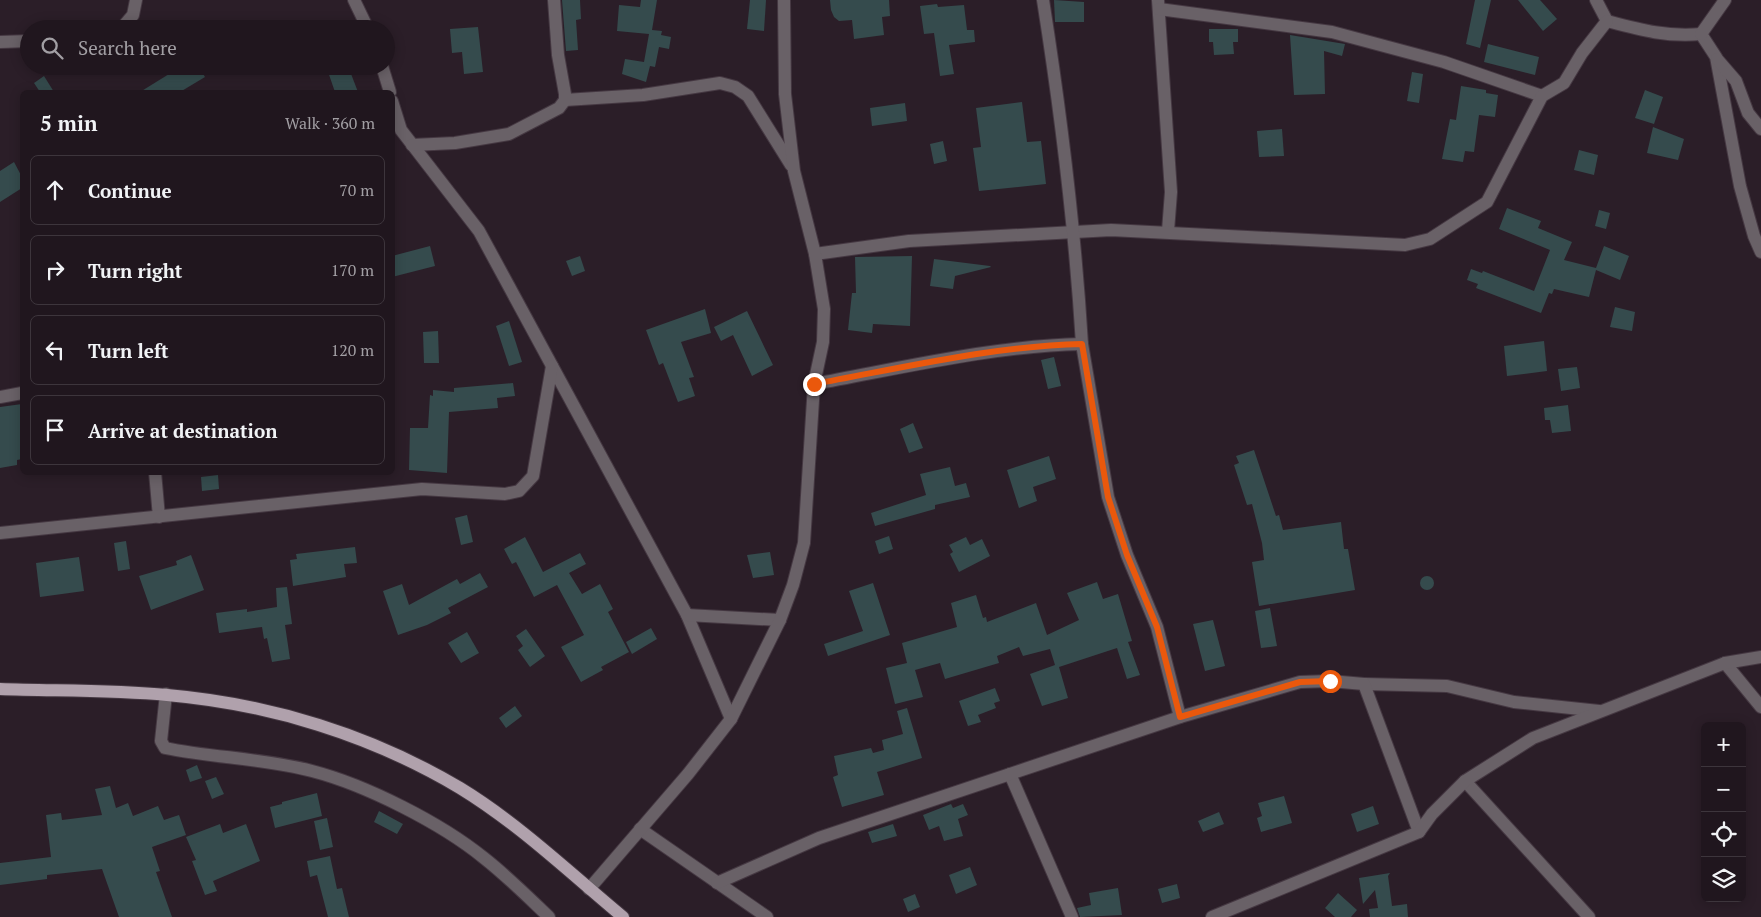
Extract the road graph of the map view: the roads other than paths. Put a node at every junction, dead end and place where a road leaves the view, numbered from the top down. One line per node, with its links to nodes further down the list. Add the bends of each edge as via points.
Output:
1 (136, 0): 9 (street)
2 (354, 0): 10 (street)
3 (554, 0): 19 (street)
4 (784, 0): 23 (street, via 785,94)
5 (1043, 0): 25 (street)
6 (1596, 0): 11 (street)
7 (1725, 0): 12 (street)
8 (1158, 5): 18 (street, via 1332,32 1444,62); 24 (street, via 1171,192)
9 (129, 20)
10 (364, 20)
11 (1607, 21): 12 (street, via 1655,34); 18 (street, via 1582,53 1564,84)
12 (1701, 34): 15 (street)
13 (20, 41): 14 (street)
14 (0, 42)
15 (1716, 57): 21 (street, via 1736,81 1748,113); 26 (street, via 1740,186)
16 (385, 75): 17 (street)
17 (389, 90)
18 (1542, 96): 24 (street, via 1487,202 1430,239 1405,245)
19 (564, 100): 22 (street, via 559,108 509,134 455,143); 23 (street, via 643,94 720,83 735,86 748,96)
20 (395, 111): 22 (street, via 401,130)
21 (1761, 129)
22 (412, 145): 29 (street, via 479,231)
23 (794, 171): 27 (street)
24 (1168, 231): 25 (street)
25 (1072, 232): 27 (street, via 909,241); 28 (street)
26 (1761, 252)
27 (816, 254): 30 (street, via 824,309 823,342)
28 (1082, 344): 30 (street, via 966,356); 45 (street, via 1108,497 1127,555 1157,627)
29 (552, 366): 34 (street, via 533,476 519,491 505,494 422,489); 36 (street)
30 (814, 384): 37 (street, via 804,543)
31 (20, 393): 32 (street)
32 (0, 397)
33 (156, 475): 34 (street)
34 (159, 516): 35 (street)
35 (0, 533)
36 (687, 614): 37 (street); 46 (street)
37 (780, 620): 46 (street)
38 (1761, 657): 39 (street)
39 (1725, 663): 43 (street); 44 (street)
40 (1364, 684): 44 (street, via 1447,686 1514,702); 45 (street, via 1300,682); 50 (street)
41 (0, 689): 42 (main road)
42 (166, 694): 52 (main road, via 274,711 364,741 419,765 498,814); 53 (street, via 161,741 165,748 271,762 348,783 454,836 485,858)
43 (1761, 707)
44 (1600, 711): 48 (street, via 1533,738)
45 (1180, 717): 47 (street)
46 (731, 719): 49 (street)
47 (1010, 774): 51 (street, via 819,838); 56 (street)
48 (1465, 781): 50 (street); 58 (street)
49 (640, 829): 51 (street); 52 (street)
50 (1419, 832): 57 (street)
51 (717, 883): 55 (street)
52 (589, 889): 54 (main road)
53 (549, 917)
54 (623, 917)
55 (768, 917)
56 (1072, 917)
57 (1212, 917)
58 (1589, 917)

